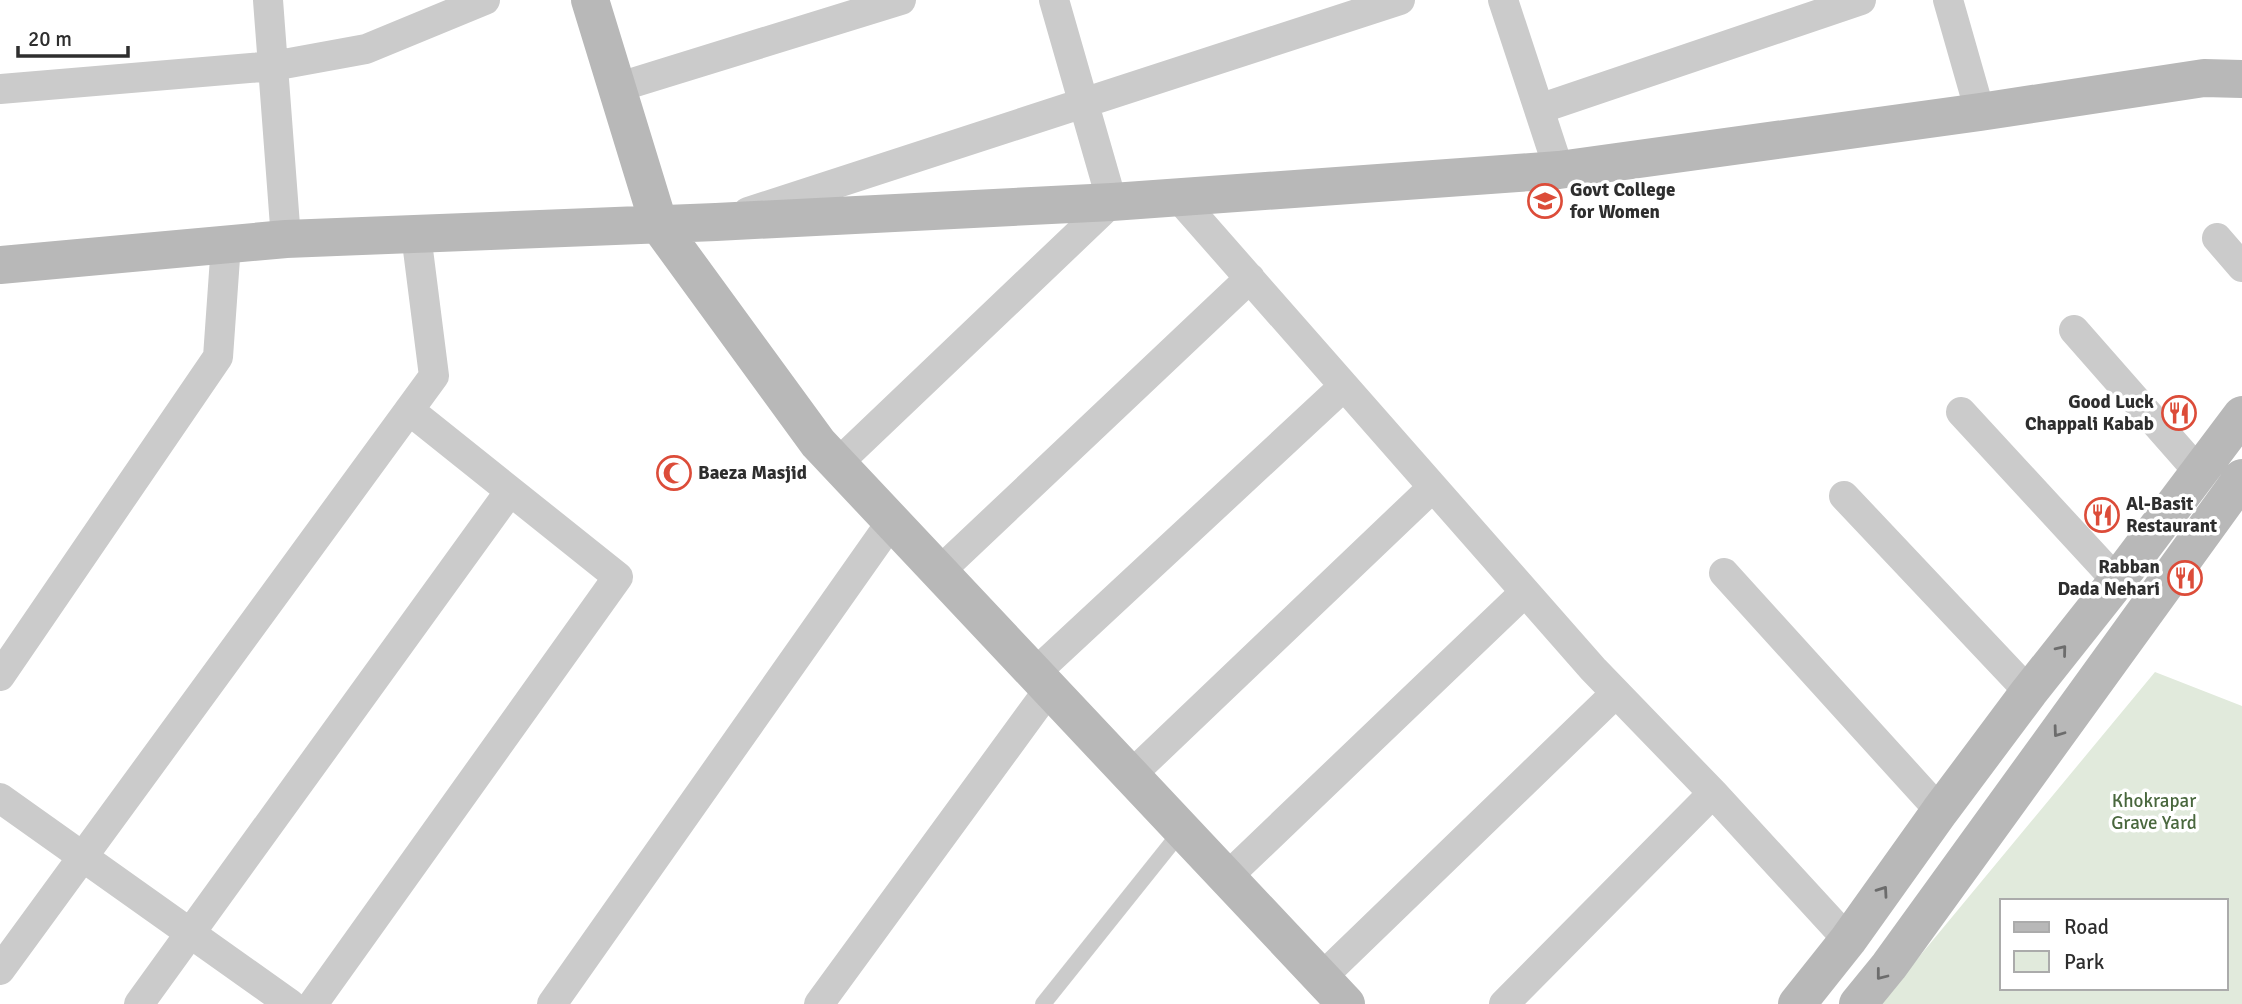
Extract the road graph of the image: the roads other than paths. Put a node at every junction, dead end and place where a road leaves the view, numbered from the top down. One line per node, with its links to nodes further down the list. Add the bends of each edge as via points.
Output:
1 (268, 0): 10 (street)
2 (485, 0): 10 (street, via 366,50)
3 (590, 0): 12 (street)
4 (901, 0): 12 (street)
5 (1054, 0): 14 (street)
6 (1400, 0): 14 (street)
7 (1503, 0): 15 (street)
8 (1861, 0): 15 (street)
9 (1958, 3): 16 (street)
10 (273, 66): 13 (street); 24 (street)
11 (2242, 79): 16 (street, via 2204,78)
12 (616, 88): 21 (street)
13 (0, 89)
14 (1084, 102): 19 (street); 20 (street)
15 (1539, 109): 17 (street)
16 (1980, 112): 17 (street)
17 (1559, 170): 18 (street)
18 (1178, 197): 19 (street); 28 (street)
19 (1112, 202): 20 (street); 34 (street)
20 (716, 222): 21 (street)
21 (659, 225): 22 (street); 34 (street, via 818,443)
22 (415, 234): 24 (street); 31 (street, via 434,376)
23 (2217, 238): 27 (street)
24 (286, 239): 25 (street)
25 (226, 244): 26 (street); 45 (street, via 218,357)
26 (0, 265)
27 (2242, 267)
28 (1250, 278): 30 (street); 41 (street)
29 (2074, 330): 35 (street)
30 (1344, 386): 37 (street); 46 (street)
31 (409, 410): 38 (street); 54 (street)
32 (1961, 412): 43 (street)
33 (2242, 415): 35 (street)
34 (838, 463): 40 (street)
35 (2198, 471): 43 (street)
36 (2242, 478): 68 (street, one-way to 68)
37 (1433, 487): 44 (street); 49 (street)
38 (510, 491): 56 (street); 62 (street, via 618,577)
39 (1844, 496): 47 (street)
40 (892, 521): 41 (street); 63 (street)
41 (940, 571): 46 (street)
42 (1724, 573): 52 (street)
43 (2117, 581): 47 (street, one-way to 43)
44 (1525, 592): 48 (street); 55 (street)
45 (0, 676)
46 (1043, 680): 49 (street); 64 (street)
47 (2029, 692): 52 (street)
48 (1616, 693): 50 (street); 59 (street)
49 (1131, 775): 53 (street)
50 (1713, 793): 57 (street); 66 (street)
51 (0, 798): 54 (street)
52 (1940, 811): 57 (street, one-way to 52)
53 (1182, 829): 55 (street); 65 (lane)
54 (83, 857): 56 (street); 58 (street)
55 (1227, 877): 59 (street)
56 (190, 933): 60 (street); 61 (street)
57 (1848, 940): 67 (street)
58 (0, 970)
59 (1334, 991)
60 (139, 1004)
61 (290, 1004)
62 (313, 1004)
63 (552, 1004)
64 (819, 1004)
65 (1043, 1004)
66 (1504, 1004)
67 (1797, 1004)
68 (1858, 1004)

